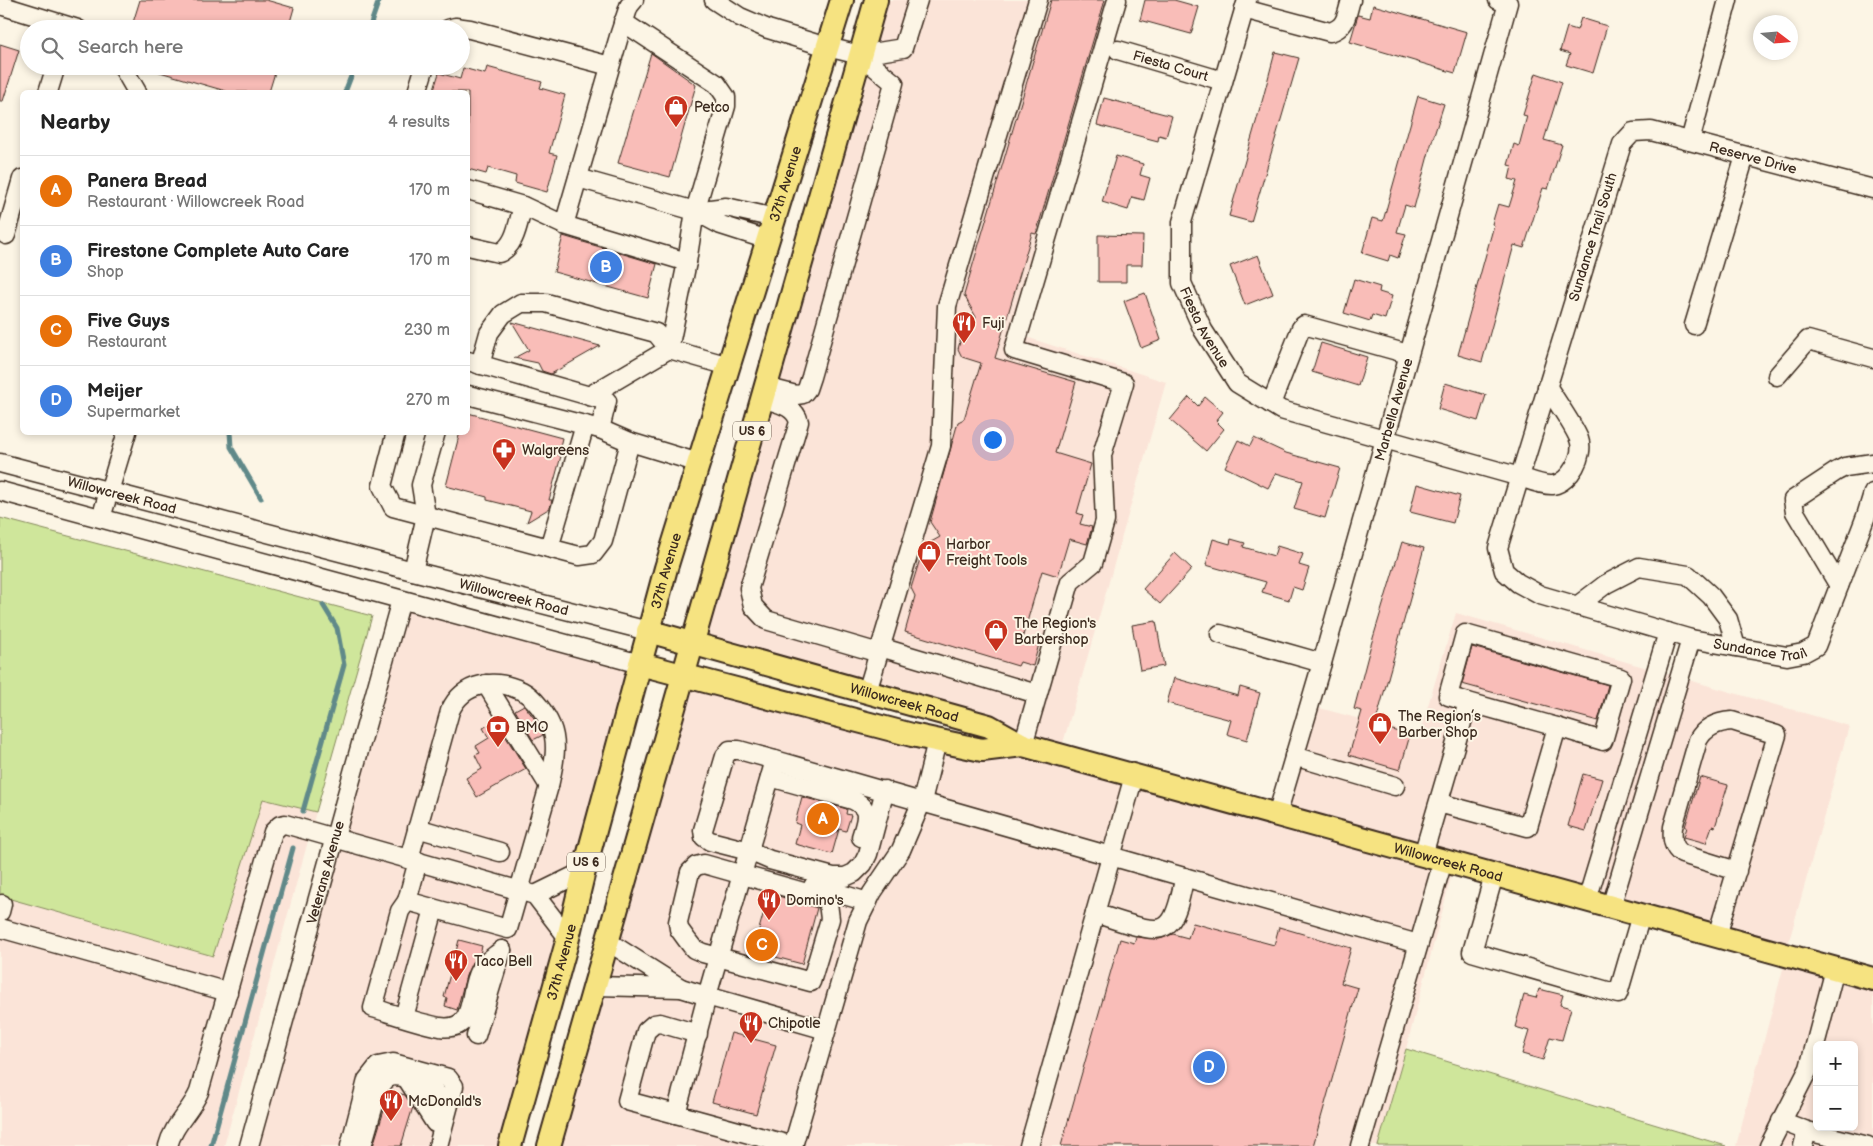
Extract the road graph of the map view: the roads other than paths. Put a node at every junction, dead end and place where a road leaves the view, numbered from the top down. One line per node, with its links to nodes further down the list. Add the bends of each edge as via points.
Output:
1 (634, 0): 14 (street)
2 (714, 0): 16 (street, via 740,17 768,29)
3 (842, 0): 16 (main road, 37th Avenue / US 6)
4 (876, 0): 18 (main road, US 6)
5 (918, 0): 18 (street, via 904,48)
6 (1038, 0): 82 (street, via 947,306 941,446)
7 (1117, 0): 88 (street, via 1014,350 1124,383 1102,455 1105,521 1093,563 1070,582)
8 (1351, 0): 11 (street, via 1344,22 1338,30 1330,32)
9 (1728, 0): 28 (street)
10 (1503, 1): 45 (street, Marbella Avenue)
11 (1246, 4): 23 (street, Fiesta Avenue)
12 (0, 5): 13 (street)
13 (46, 20)
14 (623, 22): 19 (street); 35 (street, via 717,84 726,97)
15 (470, 29): 19 (street)
16 (827, 47): 18 (street); 36 (main road, 37th Avenue / US 6)
17 (1118, 50): 23 (street, Fiesta Court)
18 (860, 55): 51 (main road, US 6); 51 (street, via 894,83 811,377 802,394)
19 (610, 66): 30 (street)
20 (53, 75): 24 (street)
21 (127, 75): 25 (street)
22 (422, 75): 26 (street)
23 (1223, 82): 54 (street, Fiesta Avenue, via 1182,222 1182,283 1203,330 1237,383)
24 (49, 90)
25 (136, 90)
26 (418, 90)
27 (1633, 132): 28 (street, Reserve Drive, via 1651,131); 43 (street, Sundance Trail South, via 1622,144)
28 (1690, 141): 29 (street, Reserve Drive)
29 (1745, 156): 32 (street, Reserve Drive); 42 (street)
30 (578, 178): 35 (street); 37 (street)
31 (20, 188): 38 (street)
32 (1873, 189)
33 (470, 191): 34 (street)
34 (522, 206): 37 (street); 40 (street, via 508,248 499,254)
35 (694, 211): 36 (street, via 726,208); 39 (street, via 721,225); 41 (street)
36 (775, 218): 39 (main road, 37th Avenue / US 6)
37 (564, 225): 41 (street)
38 (10, 236)
39 (768, 240): 48 (main road, 37th Avenue / US 6)
40 (470, 247)
41 (687, 262): 44 (street)
42 (1694, 325)
43 (1559, 345): 50 (street, Sundance Trail)
44 (669, 349): 47 (street, via 656,333 546,303 521,303 503,314); 48 (street); 53 (street)
45 (1408, 354): 54 (street, via 1304,325); 59 (street, Marbella Avenue)
46 (1873, 358): 49 (street, via 1808,340)
47 (474, 363): 53 (street)
48 (728, 366): 62 (main road, 37th Avenue / US 6)
49 (1777, 376)
50 (1547, 386): 64 (street, Sundance Trail); 64 (street, via 1579,439 1581,451 1577,465 1556,485)
51 (763, 393): 80 (main road, US 6); 82 (street, via 792,409 799,422 749,588 753,606 766,620)
52 (470, 396): 55 (street)
53 (589, 396): 55 (street, via 607,401)
54 (1271, 404): 59 (street, Fiesta Avenue, via 1281,410)
55 (592, 427): 60 (street); 71 (street)
56 (126, 435): 66 (street)
57 (395, 435): 69 (street, via 382,486 393,507)
58 (435, 435): 69 (street, via 420,485)
59 (1383, 440): 64 (street); 83 (street, Marbella Avenue)
60 (630, 442): 62 (street); 71 (street, via 603,540 593,554 579,556)
61 (0, 463): 66 (street, Willowcreek Road)
62 (699, 463): 76 (main road, 37th Avenue / US 6)
63 (1873, 463): 73 (street, via 1845,467 1826,476 1793,500 1795,512)
64 (1520, 477): 75 (street, Sundance Trail, via 1498,548 1504,571 1540,595)
65 (0, 491): 70 (street, Willowcreek Road)
66 (109, 492): 70 (street); 72 (street, Willowcreek Road)
67 (1873, 493): 68 (street, Sundance Trail)
68 (1870, 512): 73 (street, Sundance Trail)
69 (426, 516): 71 (street); 72 (street)
70 (101, 518): 74 (street, Willowcreek Road)
71 (549, 548)
72 (413, 571): 76 (street, Willowcreek Road)
73 (1839, 586): 81 (street, Sundance Trail, via 1816,646 1787,656)
74 (401, 600): 84 (street, Willowcreek Road); 104 (street, Veterans Avenue)
75 (1577, 606): 77 (street, Sundance Trail); 81 (street, via 1606,584 1640,567 1688,575 1711,596 1728,619)
76 (648, 631): 80 (main road, Willowcreek Road); 84 (main road, 37th Avenue / US 6)
77 (1668, 632): 79 (street, Sundance Trail); 117 (street)
78 (1220, 634): 83 (street)
79 (1690, 639): 81 (street, Sundance Trail); 120 (street)
80 (692, 642): 85 (main road, US 6); 87 (main road, Willowcreek Road)
81 (1736, 647)
82 (879, 650): 87 (street); 88 (street)
83 (1322, 663): 93 (street, Marbella Avenue)
84 (640, 664): 85 (main road, Willowcreek Road); 111 (main road, 37th Avenue / US 6)
85 (683, 676): 91 (main road, Willowcreek Road); 128 (main road, US 6)
86 (486, 684): 97 (street); 97 (street, via 522,691 534,700 551,726 555,743); 103 (street, via 476,686 455,700)
87 (867, 692): 92 (main road, Willowcreek Road, via 990,726)
88 (1037, 694): 92 (street)
89 (1468, 702): 90 (street); 90 (street, via 1448,696 1465,634 1621,678 1604,741); 101 (street)
90 (1557, 727): 101 (street, via 1528,827)
91 (937, 740): 92 (main road, Willowcreek Road, via 982,750); 100 (street)
92 (1023, 745): 95 (main road, Willowcreek Road)
93 (1294, 756): 98 (street); 102 (street, Marbella Avenue)
94 (775, 760): 96 (street); 99 (street); 109 (street, via 730,750 725,756 703,830 704,837)
95 (1134, 776): 102 (main road, Willowcreek Road); 106 (street)
96 (770, 777): 109 (street); 109 (street, via 861,804 866,816 856,855 851,864 836,870 772,852)
97 (549, 786): 116 (street)
98 (1395, 786)
99 (885, 790): 100 (street); 110 (street)
100 (922, 801): 106 (street); 115 (street, via 901,850)
101 (1439, 803): 107 (street)
102 (1277, 815): 107 (main road, Willowcreek Road)
103 (417, 828): 105 (street); 108 (street)
104 (335, 838): 108 (street); 136 (street, via 285,824 273,832); 148 (street, Veterans Avenue)
105 (500, 852)
106 (1111, 855): 114 (street); 122 (street)
107 (1433, 858): 113 (main road, Willowcreek Road); 129 (street)
108 (414, 860): 116 (street); 118 (street)
109 (745, 864): 110 (street, via 770,860 833,877 845,877); 119 (street); 131 (street); 131 (street, via 704,864 690,872 679,929 694,949); 131 (street, via 828,902 830,919 811,982)
110 (863, 864): 115 (street)
111 (584, 871): 116 (street); 127 (main road, 37th Avenue / US 6)
112 (1737, 871): 112 (street, via 1777,734 1732,721 1718,722 1702,734 1696,749 1673,827 1672,841 1682,854); 126 (street)
113 (1494, 875): 117 (main road, Willowcreek Road); 123 (street, via 1472,952 1609,992 1618,994)
114 (1185, 877): 122 (street, via 1175,913 1164,927 1146,928); 129 (street)
115 (878, 884): 119 (street)
116 (527, 893): 125 (street); 127 (street)
117 (1587, 900): 120 (main road, Willowcreek Road)
118 (407, 902): 121 (street); 138 (street, via 400,911 372,1008)
119 (868, 902): 139 (street, via 858,921)
120 (1611, 907): 123 (main road, Willowcreek Road)
121 (434, 909): 125 (street); 138 (street)
122 (1095, 913): 154 (street)
123 (1641, 915): 126 (main road, Willowcreek Road)
124 (0, 928): 136 (street)
125 (508, 929): 130 (street)
126 (1717, 936): 132 (main road, Willowcreek Road)
127 (568, 938): 151 (main road, 37th Avenue / US 6)
128 (607, 941): 134 (main road, US 6); 135 (street)
129 (1418, 944): 155 (street)
130 (502, 950): 138 (street, via 479,970 462,1023 440,1027); 141 (street)
131 (718, 959): 137 (street)
132 (1835, 969): 133 (main road, Willowcreek Road); 143 (street, via 1809,1068)
133 (1873, 979)
134 (594, 986): 135 (street); 152 (main road, US 6)
135 (681, 988): 137 (street)
136 (228, 992): 147 (street, via 199,1092)
137 (707, 996): 139 (street); 140 (street)
138 (404, 1016)
139 (826, 1030): 153 (street)
140 (698, 1034): 142 (street); 142 (street, via 660,1023 646,1031 627,1101)
141 (476, 1036)
142 (676, 1114): 153 (street)
143 (1780, 1121): 145 (street); 156 (street)
144 (437, 1137): 149 (street, via 454,1086 452,1081 393,1063 378,1066 367,1080); 150 (street, via 438,1095 431,1087 396,1076 387,1078 382,1084)
145 (1805, 1138): 146 (street)
146 (1858, 1145)
147 (168, 1146)
148 (249, 1146)
149 (350, 1146)
150 (362, 1146)
151 (510, 1146)
152 (548, 1146)
153 (793, 1146)
154 (1029, 1146)
155 (1360, 1146)
156 (1768, 1146)

